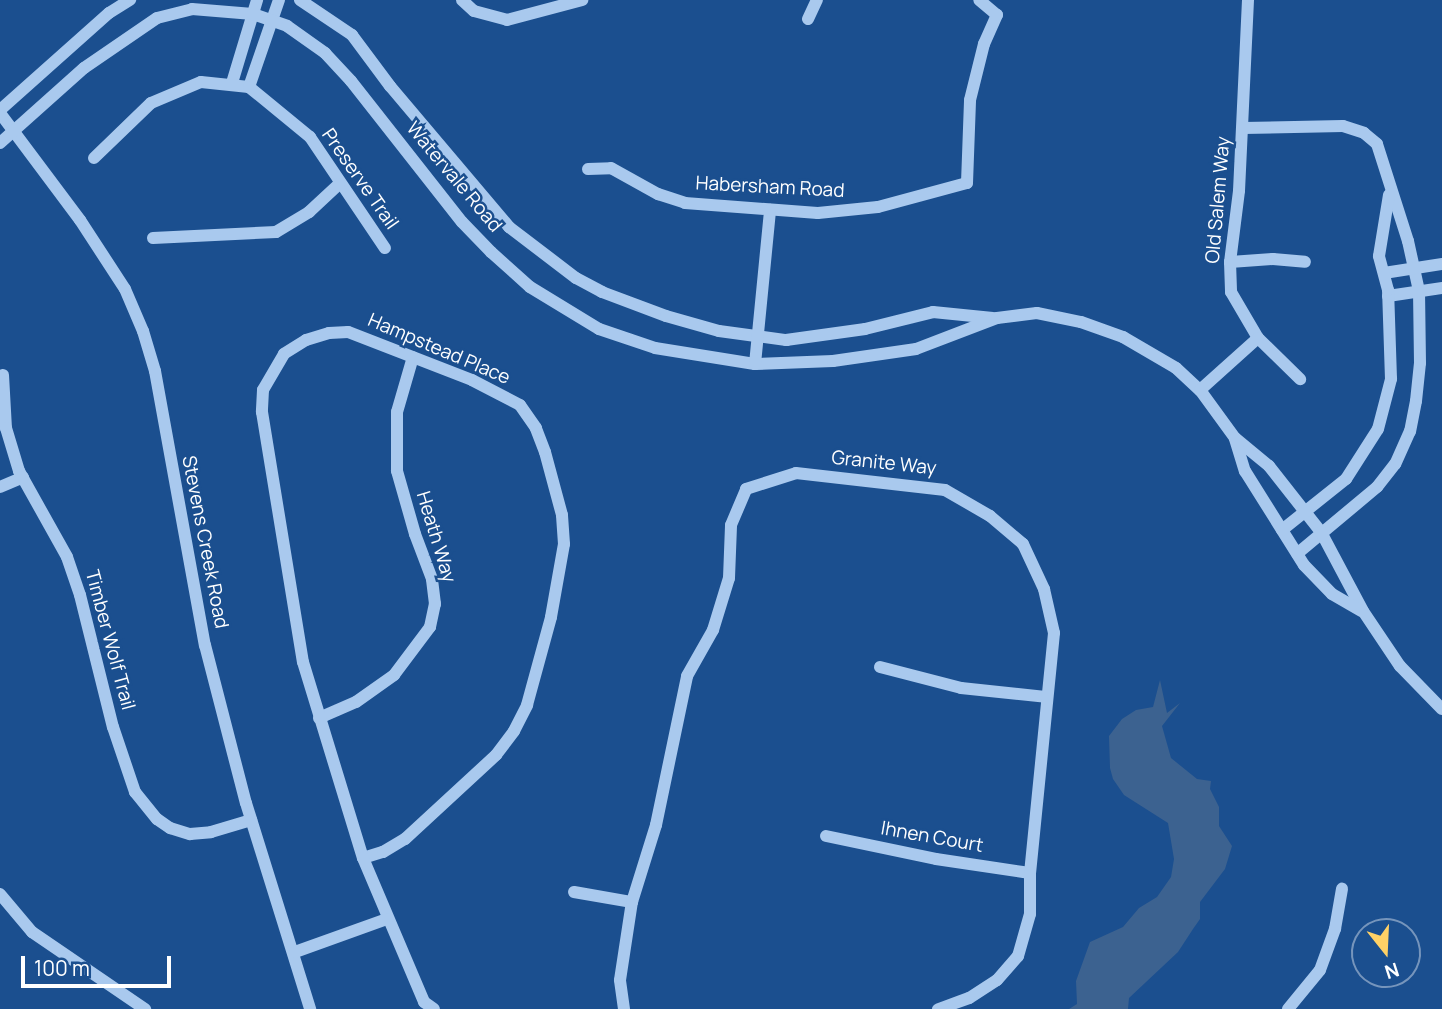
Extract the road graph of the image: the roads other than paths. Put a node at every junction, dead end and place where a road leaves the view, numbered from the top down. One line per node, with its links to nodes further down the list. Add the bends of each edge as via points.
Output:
1 (130, 0): 15 (street, via 109,13)
2 (257, 0): 10 (street)
3 (279, 0): 12 (street)
4 (300, 0): 35 (street, Watervale Road, via 352,34 480,195 542,254 576,278 628,302 719,331)
5 (462, 0): 6 (street, via 474,11 507,20)
6 (582, 0)
7 (817, 0): 11 (street)
8 (979, 0): 23 (street, Habersham Road, via 997,15 970,100 967,183 847,212)
9 (1248, 0): 16 (street, Old Salem Way)
10 (253, 14): 12 (street, Watervale Road); 13 (street); 17 (street, Watervale Road, via 192,9 157,18 84,68)
11 (808, 19)
12 (272, 21): 14 (street); 38 (street, Watervale Road, via 288,26 325,53 462,222 530,287 600,329 654,348)
13 (232, 83): 14 (street, Preserve Trail); 19 (street, Preserve Trail, via 201,82 151,103)
14 (249, 87): 21 (street, Preserve Trail, via 310,137)
15 (0, 112): 17 (street, Stevens Creek Road)
16 (1243, 128): 22 (street, via 1342,126 1364,133 1377,144); 26 (street, Old Salem Way)
17 (15, 129): 18 (street, Watervale Road); 54 (street, Stevens Creek Road, via 125,289 143,331 155,371 205,645)
18 (0, 143)
19 (94, 158)
20 (588, 169): 23 (street, Habersham Road, via 611,169 685,203)
21 (339, 184): 24 (street, via 309,212 276,233); 25 (street, Preserve Trail)
22 (1390, 191): 29 (street); 30 (street, via 1379,256)
23 (770, 210): 35 (street)
24 (153, 238)
25 (385, 248)
26 (1230, 262): 27 (street); 36 (street, Old Salem Way, via 1231,292)
27 (1305, 262)
28 (1442, 264): 29 (street)
29 (1414, 268): 30 (street); 32 (street)
30 (1384, 273): 33 (street)
31 (1442, 288): 32 (street)
32 (1419, 291): 33 (street); 47 (street, via 1420,363 1410,431 1395,464 1377,487)
33 (1388, 296): 45 (street, via 1391,379 1378,429 1346,478)
34 (997, 318): 35 (street, Watervale Road, via 933,312 816,337 786,340); 38 (street, Watervale Road, via 916,349 833,361); 41 (street, Watervale Road, via 1037,313 1081,322 1155,354)
35 (758, 336): 38 (street)
36 (1258, 338): 40 (street, Old Salem Way); 41 (street)
37 (413, 357): 53 (street, Heath Way, via 397,412 397,471 432,579 435,604 430,626 394,675 356,702); 53 (street, Hampstead Place, via 348,332 329,333 284,354 263,390 262,412 279,529 303,662); 56 (street, Hampstead Place, via 520,405 536,428 554,483 562,515 562,569 527,705 514,731 496,755 405,839)
38 (755, 364)
39 (3, 375): 43 (street, Timber Wolf Trail, via 6,428)
40 (1300, 379)
41 (1200, 390): 42 (street, Watervale Road)
42 (1235, 438): 45 (street, Watervale Road, via 1269,466); 46 (street, Watervale Road, via 1245,471)
43 (23, 477): 44 (street); 54 (street, Timber Wolf Trail, via 67,557 135,792 170,828 190,834)
44 (0, 487)
45 (1306, 513): 46 (street); 47 (street, Watervale Road)
46 (1282, 530): 48 (street, Watervale Road)
47 (1321, 532): 48 (street); 49 (street, Watervale Road)
48 (1297, 554): 49 (street, Watervale Road, via 1332,594)
49 (1363, 611): 52 (street, Watervale Road, via 1400,666)
50 (880, 667): 51 (street, via 961,688)
51 (1046, 697): 57 (street, Granite Way); 61 (street, Granite Way, via 1054,633 1044,589 1023,544 990,516 945,490 905,483 796,473 746,489 732,525 729,578 713,630 687,676 656,825)
52 (1442, 709)
53 (319, 718): 56 (street, Hampstead Place)
54 (251, 820): 63 (street, Stevens Creek Road)
55 (826, 836): 57 (street, Ihnen Court)
56 (363, 858): 62 (street, Hampstead Place)
57 (1030, 873): 68 (street, Granite Way, via 1030,914 1018,956 969,999)
58 (1342, 889): 69 (street, via 1335,929 1320,970)
59 (574, 892): 61 (street)
60 (0, 894): 64 (street, via 32,932)
61 (632, 902): 67 (street, Granite Way, via 620,980)
62 (387, 919): 63 (street); 66 (street, Hampstead Place, via 424,1002)
63 (295, 952): 65 (street, Stevens Creek Road)
64 (145, 1009)
65 (310, 1009)
66 (434, 1009)
67 (624, 1009)
68 (938, 1009)
69 (1288, 1009)

